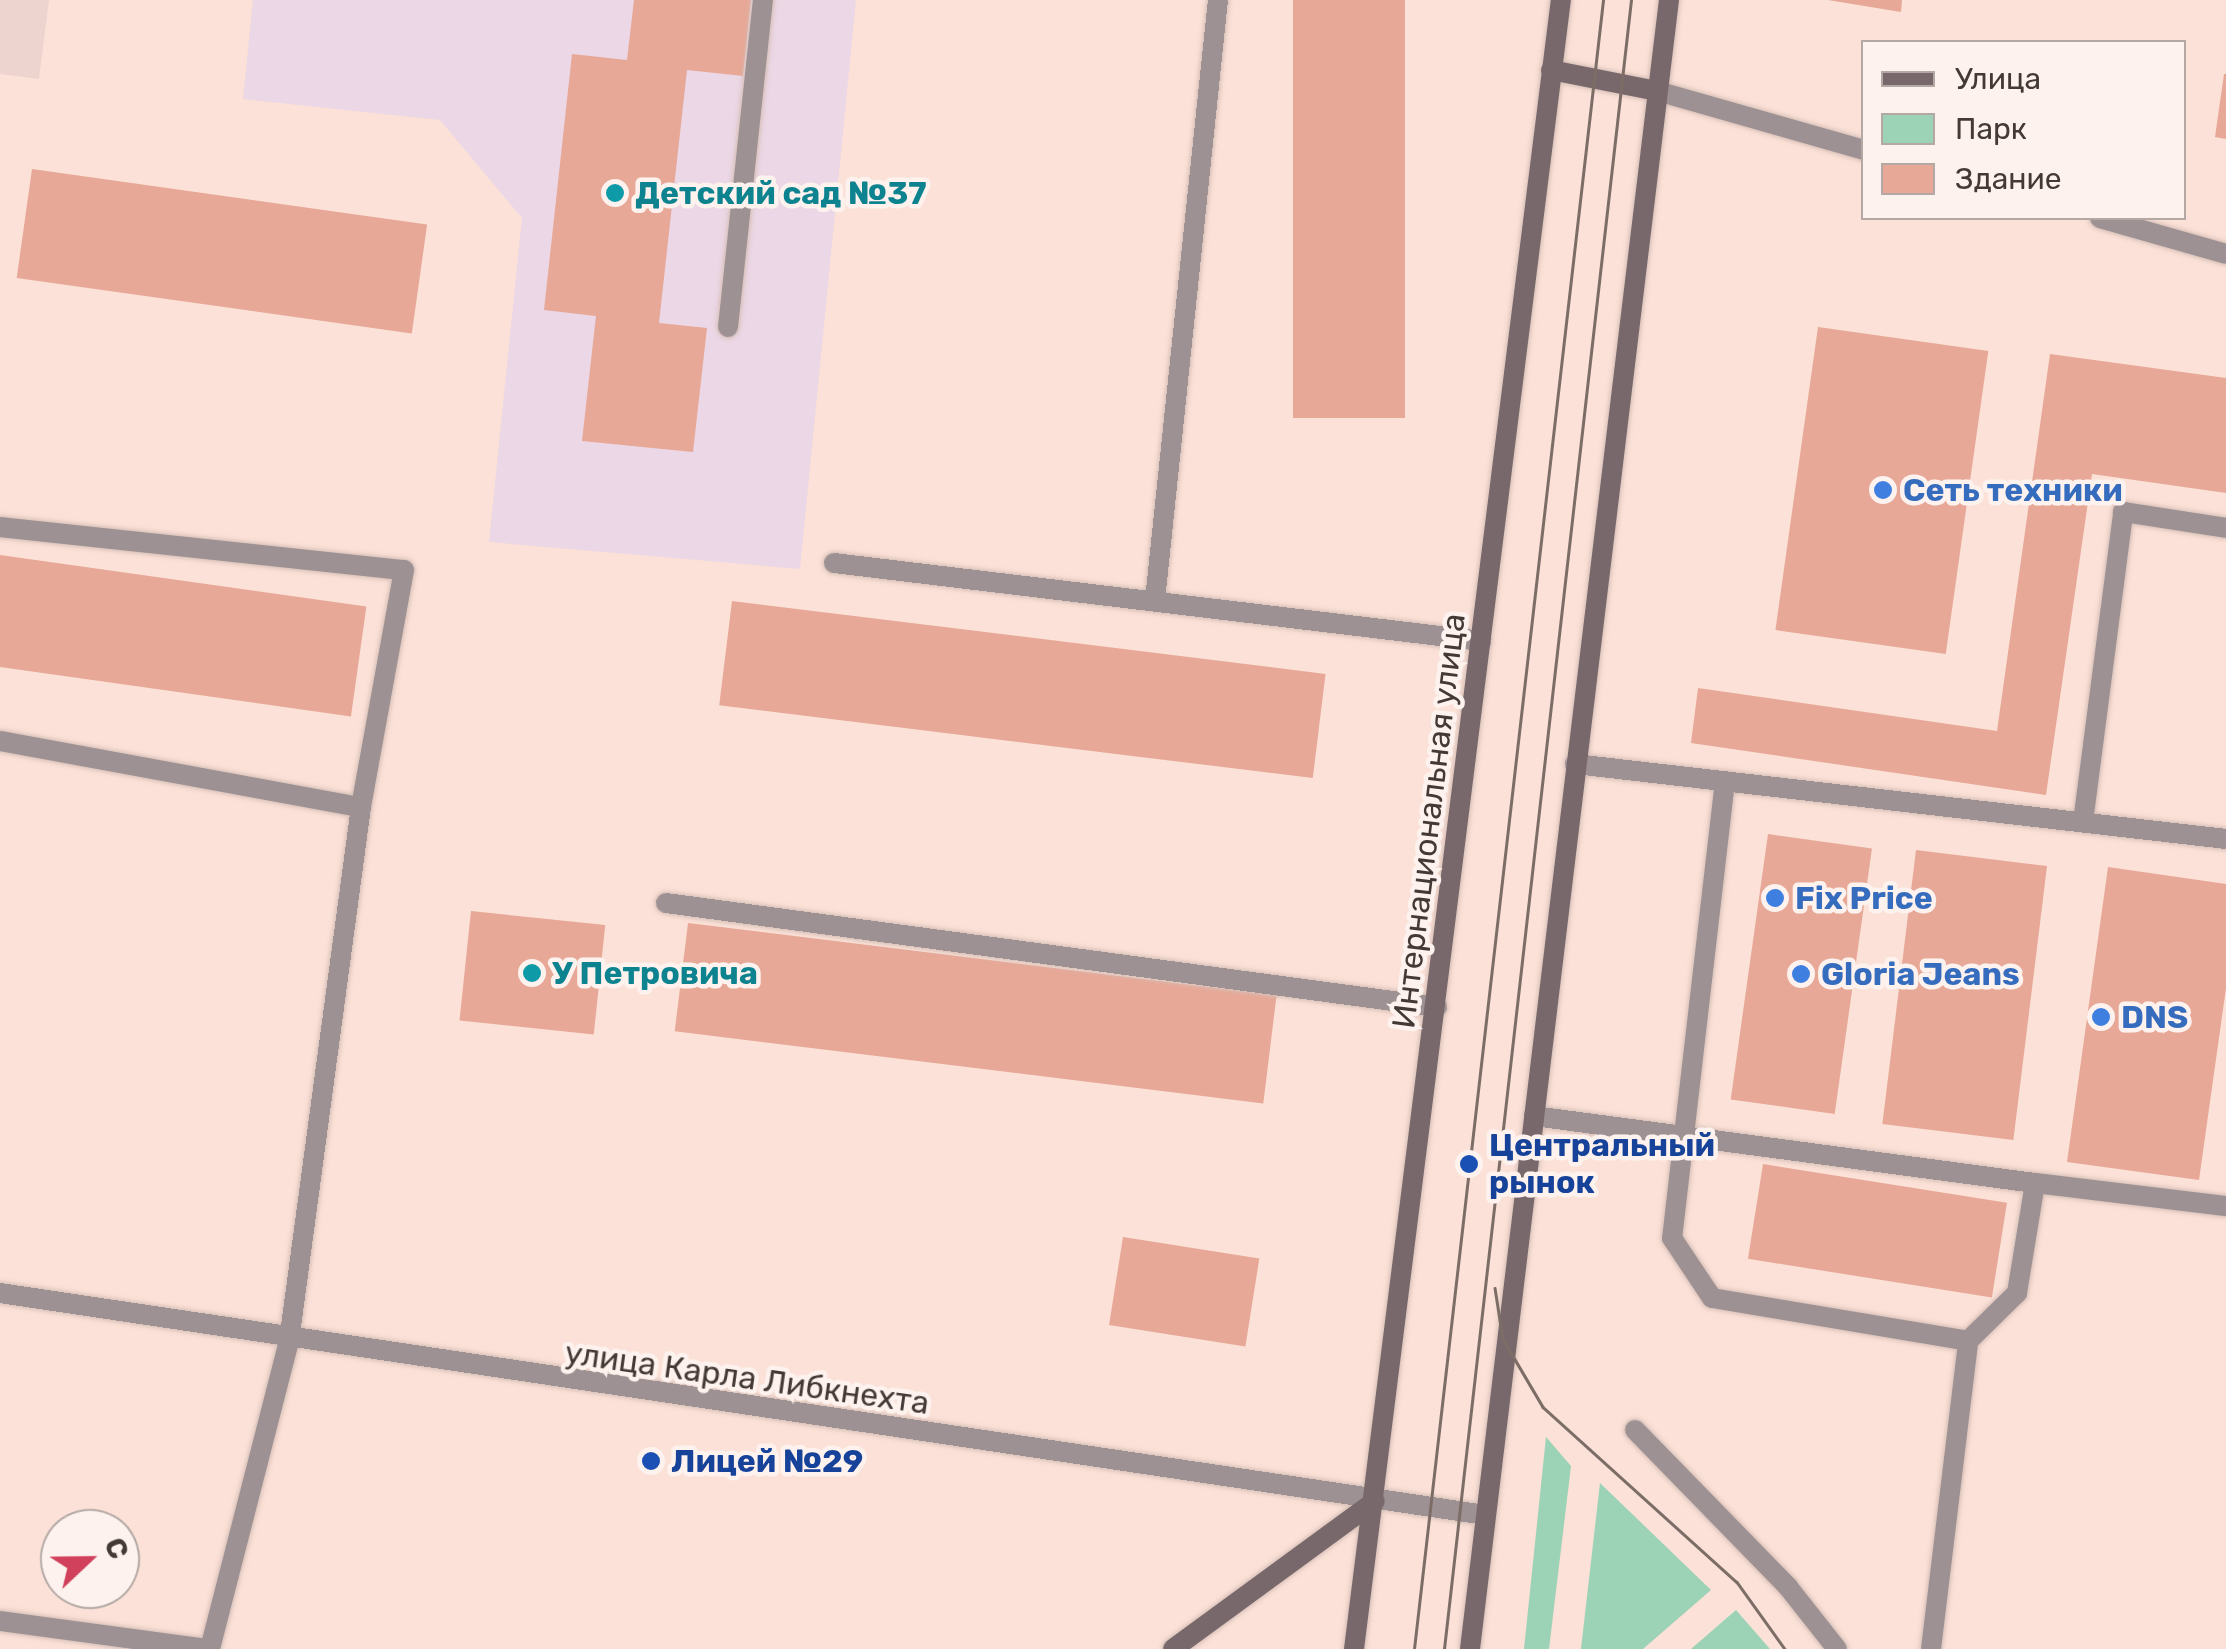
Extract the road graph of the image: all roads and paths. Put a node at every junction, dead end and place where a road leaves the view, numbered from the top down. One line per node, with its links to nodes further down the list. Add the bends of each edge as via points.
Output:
1 (763, 0): 10 (street)
2 (1218, 0): 14 (street)
3 (1560, 0): 5 (main road, Интернациональная улица)
4 (1669, 0): 6 (main road)
5 (1551, 70): 6 (main road); 15 (main road, Интернациональная улица)
6 (1657, 91): 7 (street); 17 (main road)
7 (1861, 149)
8 (2107, 220): 9 (street)
9 (2226, 254)
10 (728, 326)
11 (0, 527): 19 (street, via 404,570)
12 (2226, 528): 20 (street, via 2123,512)
13 (834, 563): 14 (street)
14 (1155, 600): 15 (street)
15 (1481, 641): 23 (main road, Интернациональная улица)
16 (0, 741): 19 (street)
17 (1575, 764): 18 (street); 24 (main road)
18 (1725, 781): 20 (street); 25 (street)
19 (361, 807): 29 (street)
20 (2083, 822): 21 (street)
21 (2226, 839)
22 (666, 902): 23 (street)
23 (1437, 1007): 32 (main road, Интернациональная улица)
24 (1534, 1116): 25 (street); 33 (main road)
25 (1685, 1131): 26 (street); 30 (street, via 1672,1238 1712,1298)
26 (2034, 1183): 27 (street); 30 (street, via 2017,1294)
27 (2226, 1206)
28 (0, 1293): 29 (street, улица Карла Либкнехта)
29 (289, 1340): 32 (street, улица Карла Либкнехта); 35 (street)
30 (1968, 1341): 40 (street)
31 (1636, 1430): 39 (street, via 1788,1586)
32 (1375, 1502): 33 (street, улица Карла Либкнехта); 36 (main road); 37 (main road, Интернациональная улица)
33 (1486, 1515): 38 (main road)
34 (0, 1621): 35 (street)
35 (208, 1649)
36 (1173, 1649)
37 (1354, 1649)
38 (1470, 1649)
39 (1837, 1649)
40 (1930, 1649)

